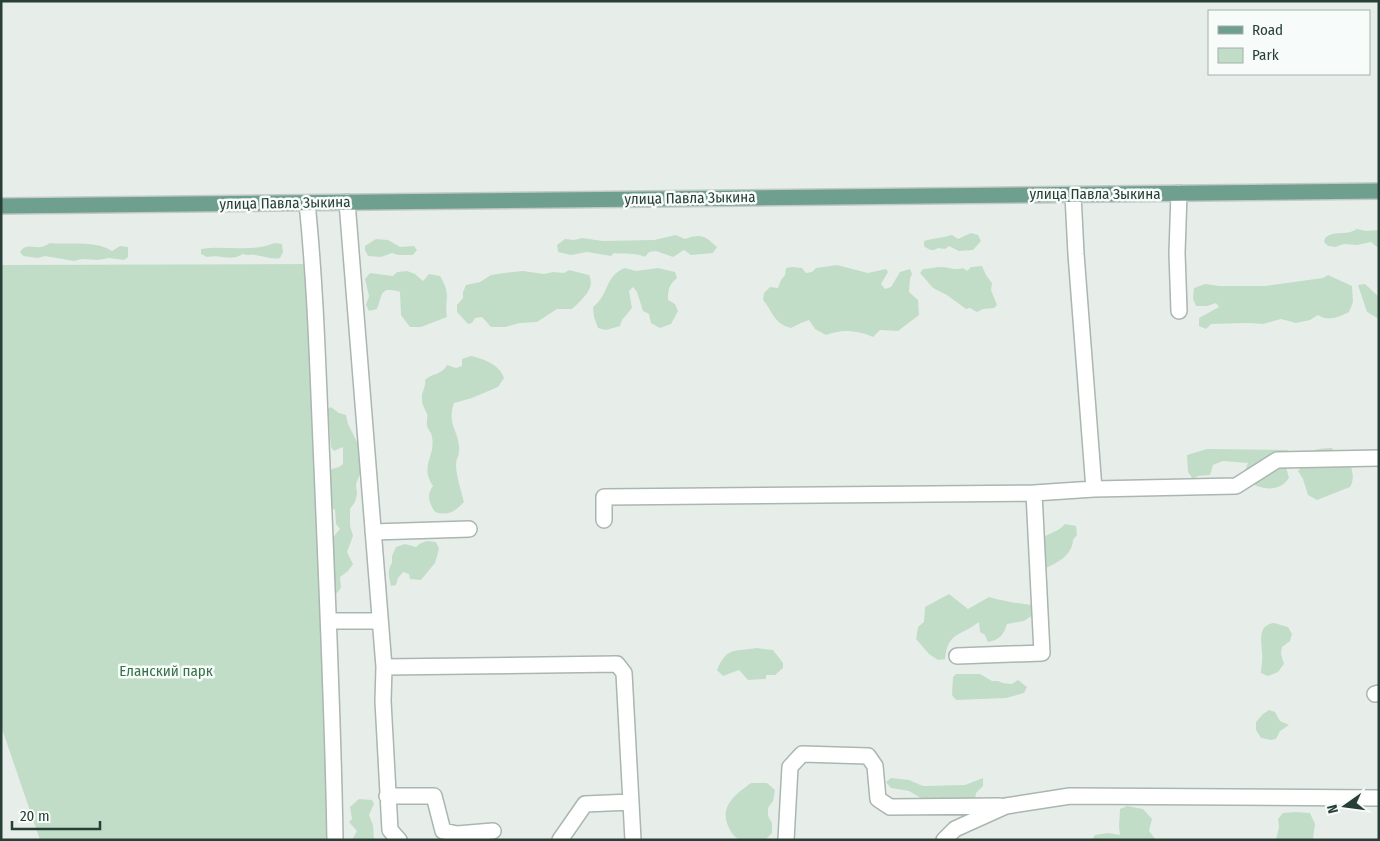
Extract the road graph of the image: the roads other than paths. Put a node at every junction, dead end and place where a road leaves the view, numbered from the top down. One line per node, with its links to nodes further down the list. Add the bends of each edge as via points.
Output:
1 (1379, 191): 2 (main road, улица Павла Зыкина)
2 (1179, 193): 3 (main road, улица Павла Зыкина); 7 (lane)
3 (1073, 195): 4 (main road, улица Павла Зыкина); 9 (lane)
4 (347, 202): 5 (main road, улица Павла Зыкина); 13 (lane)
5 (307, 203): 6 (main road, улица Павла Зыкина); 14 (lane, via 313,264)
6 (1, 206)
7 (1179, 311)
8 (1379, 458): 9 (lane, via 1277,460 1236,486)
9 (1094, 489): 10 (lane)
10 (1034, 494): 11 (lane, via 604,497); 16 (lane, via 1042,653)
11 (604, 520)
12 (469, 529): 13 (lane)
13 (373, 532): 15 (lane)
14 (329, 621): 15 (lane); 24 (lane)
15 (380, 621): 17 (lane)
16 (957, 656)
17 (384, 667): 18 (lane); 20 (lane, via 618,664 624,673)
18 (387, 796): 23 (lane, via 434,796 443,831); 25 (lane, via 390,830)
19 (1379, 798): 21 (lane, via 1070,796)
20 (631, 802): 26 (lane, via 585,804); 27 (lane)
21 (1006, 806): 28 (lane, via 890,807 878,799 875,766 868,756 802,754 790,767); 29 (lane, via 954,829)
22 (493, 831): 23 (lane)
23 (457, 837)
24 (335, 840)
25 (399, 840)
26 (560, 840)
27 (633, 840)
28 (786, 840)
29 (944, 840)

